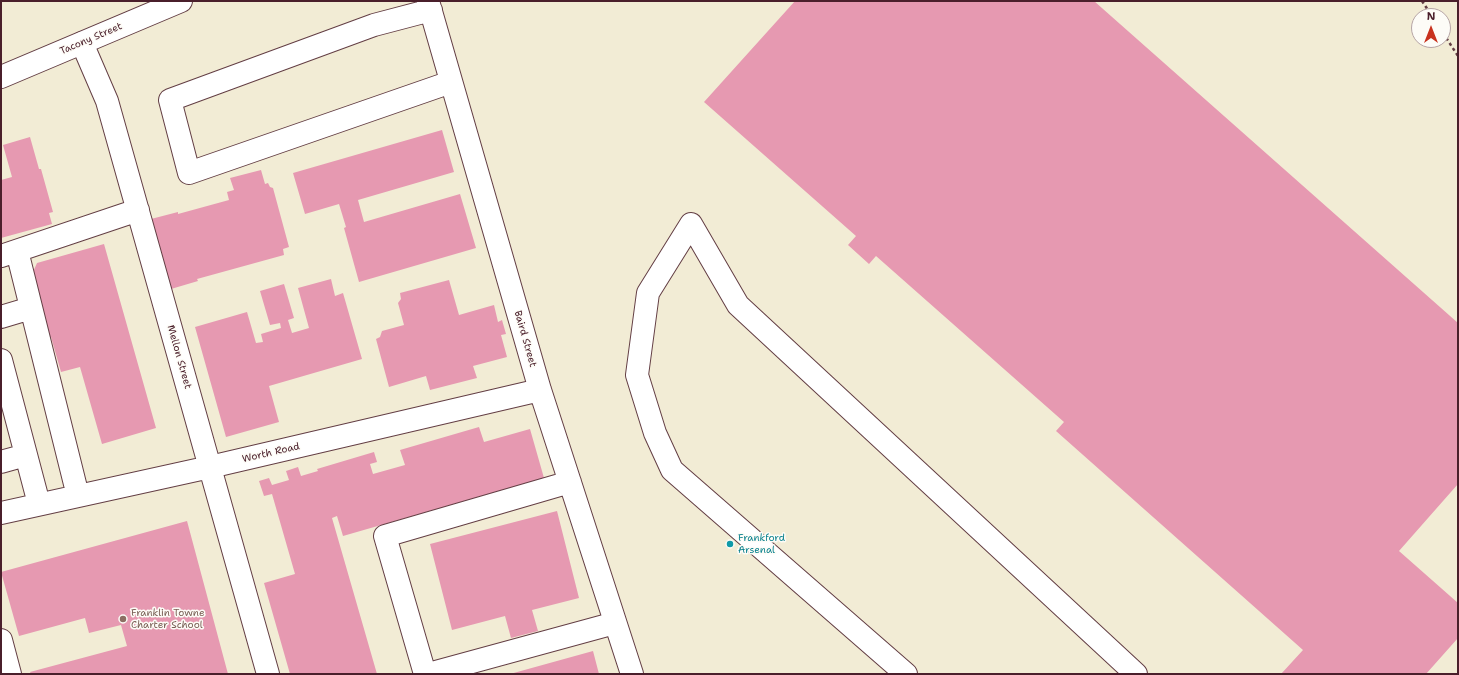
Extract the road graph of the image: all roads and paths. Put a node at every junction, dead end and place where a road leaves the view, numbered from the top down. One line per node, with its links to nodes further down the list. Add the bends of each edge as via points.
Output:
1 (181, 1): 3 (street, Tacony Street)
2 (430, 5): 7 (street, Baird Street); 7 (street, via 170,100 189,173)
3 (82, 43): 6 (street, Tacony Street); 8 (street, Mellon Street, via 107,100)
4 (1451, 45): 5 (path)
5 (1458, 56)
6 (1, 77)
7 (451, 82): 13 (street, Baird Street)
8 (138, 210): 9 (street); 16 (street, Mellon Street)
9 (9, 253): 10 (street)
10 (31, 308): 11 (street); 18 (street)
11 (1, 317)
12 (1, 360): 14 (street)
13 (540, 390): 16 (street, Worth Road); 17 (street, Baird Street)
14 (26, 455): 15 (street); 19 (street)
15 (1, 462)
16 (210, 468): 18 (street, Worth Road); 24 (street, Mellon Street)
17 (570, 482): 21 (street, Baird Street); 25 (street, via 385,536)
18 (78, 496): 19 (street, Worth Road)
19 (39, 504): 20 (street, Worth Road)
20 (1, 513)
21 (615, 623): 25 (street); 26 (street, Baird Street)
22 (1, 640): 23 (street)
23 (10, 674)
24 (268, 674)
25 (427, 674)
26 (632, 674)
27 (906, 674): 28 (street, via 672,470 655,433 637,375 648,293 691,224 738,305)
28 (1136, 674)

